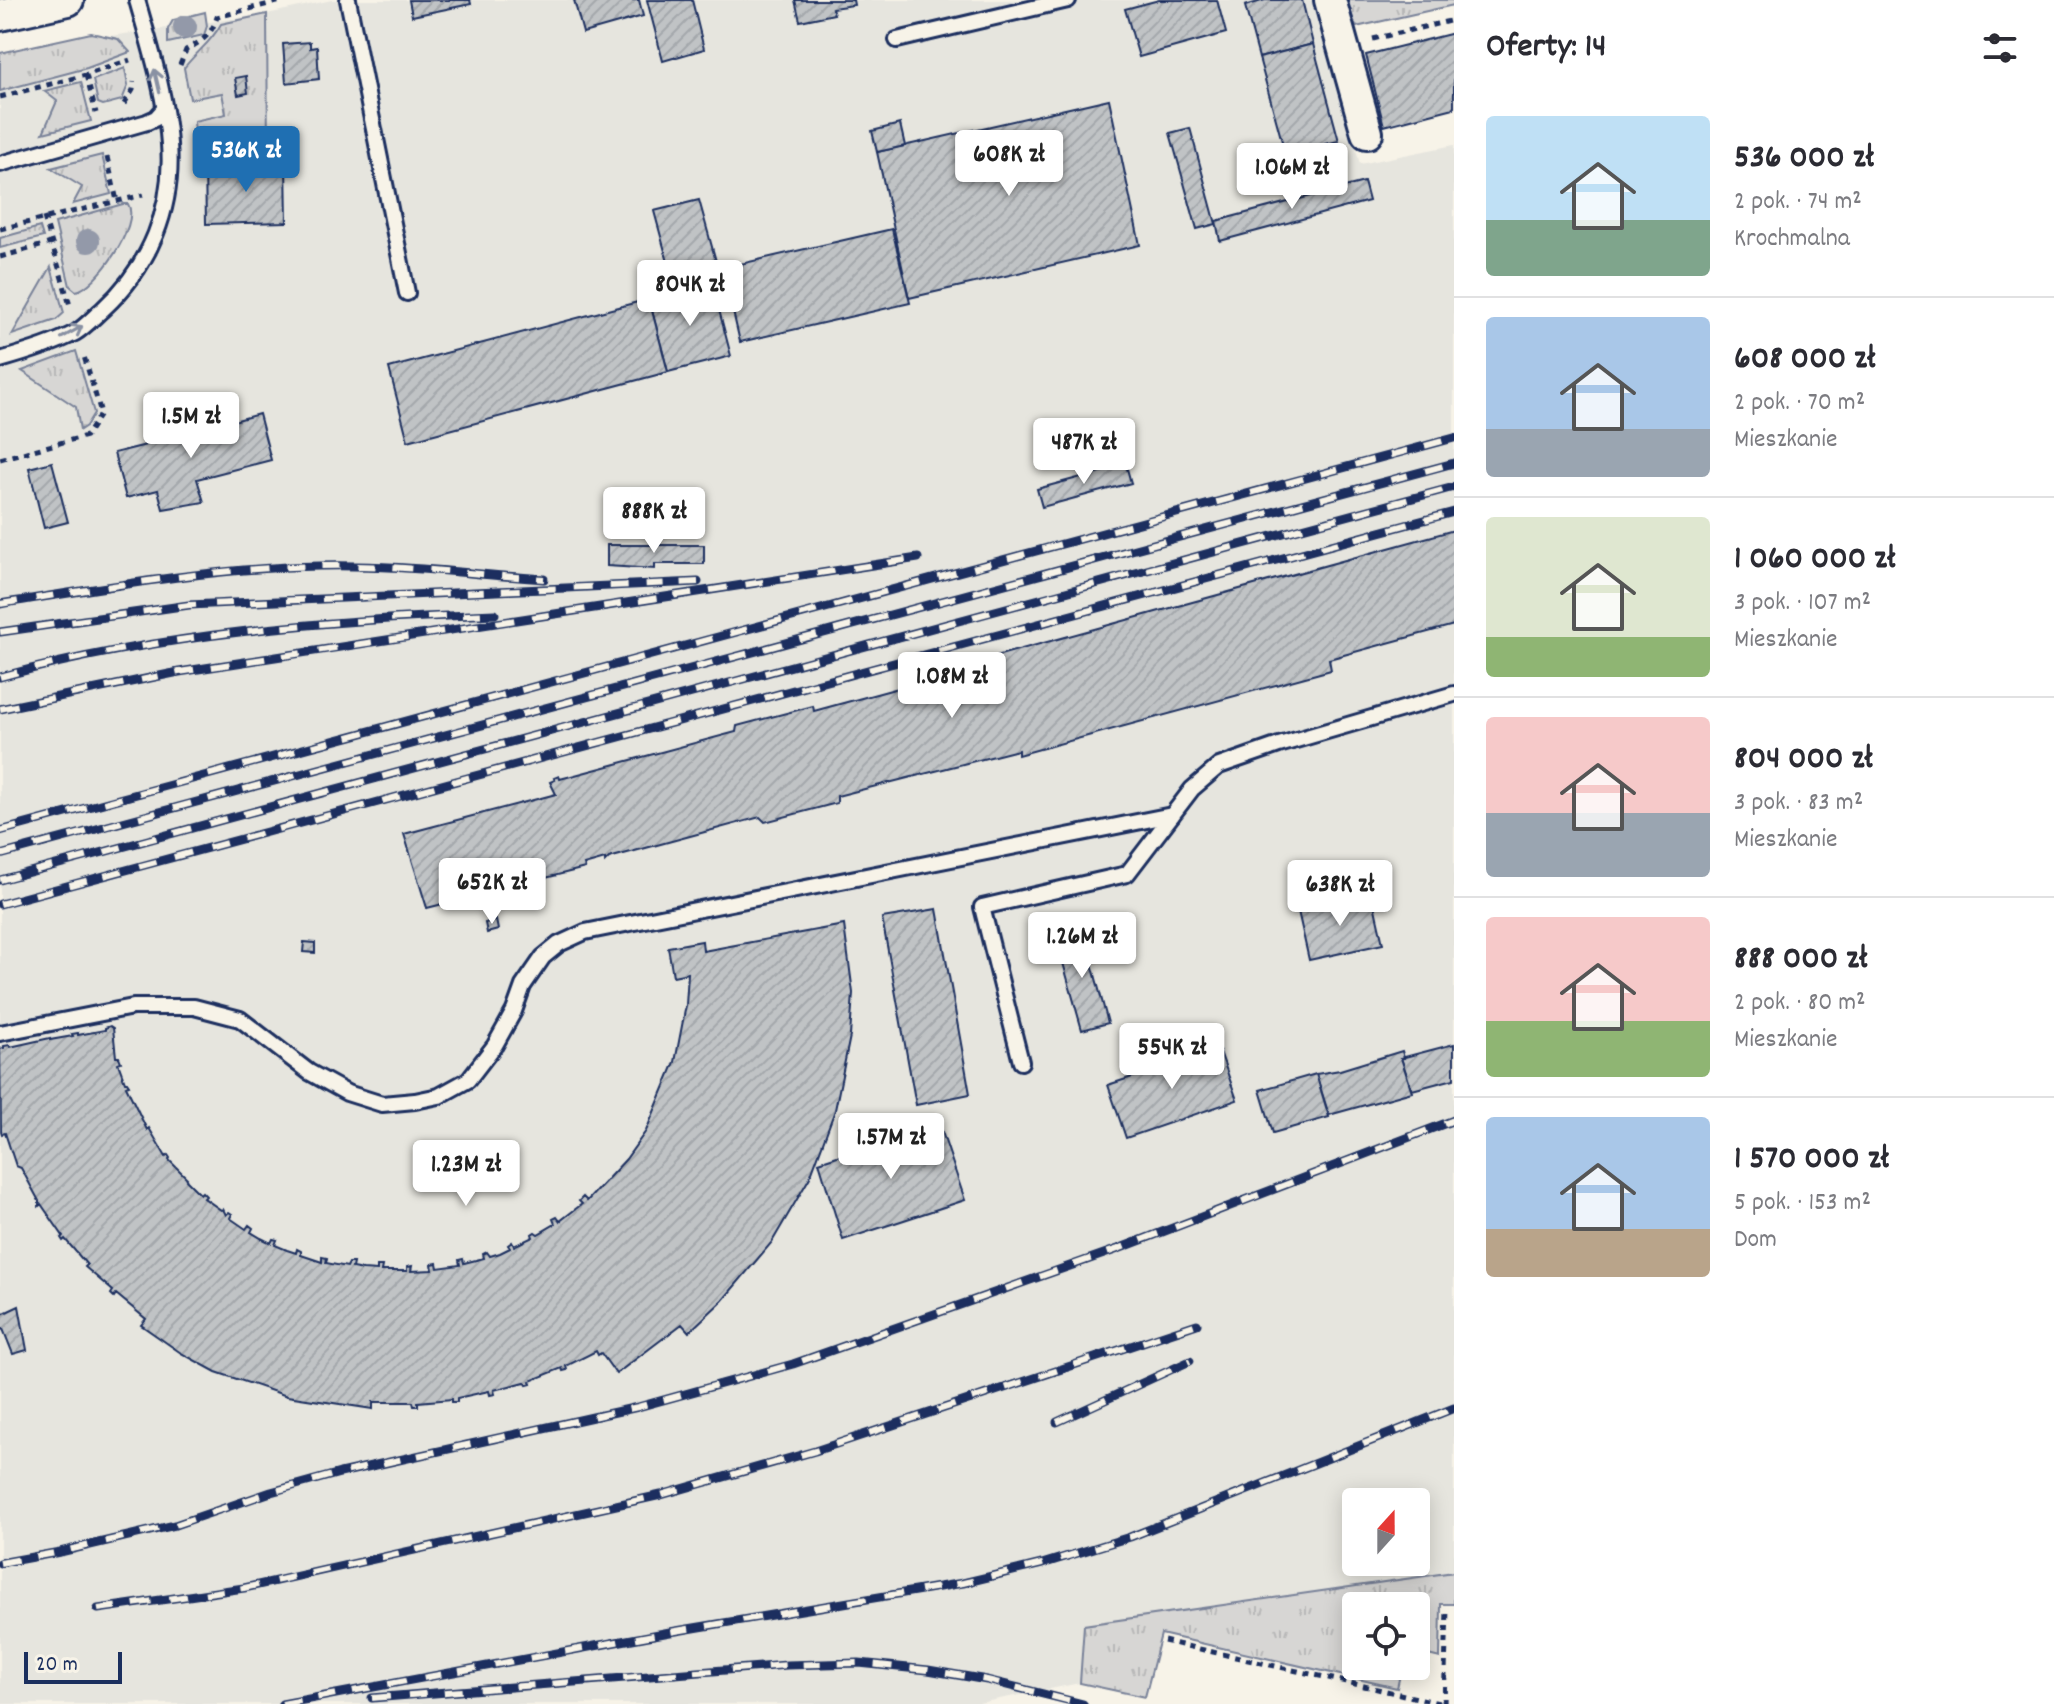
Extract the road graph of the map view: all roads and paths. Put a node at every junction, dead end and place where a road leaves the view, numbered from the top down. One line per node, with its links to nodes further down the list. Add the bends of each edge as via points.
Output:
1 (68, 0): 7 (street)
2 (137, 0): 13 (lane)
3 (285, 0): 8 (path)
4 (348, 0): 27 (lane)
5 (1068, 0): 10 (lane)
6 (1330, 0): 11 (street)
7 (0, 15)
8 (217, 17)
9 (1454, 20): 11 (path)
10 (897, 40)
11 (1343, 47): 20 (street)
12 (186, 50): 13 (path)
13 (151, 55): 15 (path); 16 (lane, one-way to 13)
14 (134, 78): 17 (path, via 128,101)
15 (0, 97)
16 (164, 109): 21 (lane, via 133,127); 22 (lane)
17 (113, 110)
18 (105, 112): 19 (path)
19 (96, 114)
20 (1367, 133)
21 (0, 164)
22 (168, 190): 23 (path); 28 (lane, via 142,265)
23 (44, 217): 24 (path); 25 (path)
24 (0, 229)
25 (51, 243): 26 (path); 28 (path)
26 (0, 257)
27 (407, 293)
28 (78, 332): 29 (lane, one-way to 28); 30 (path, via 101,413 86,436)
29 (0, 360)
30 (0, 459)
31 (1454, 694): 32 (lane, via 1219,766)
32 (1172, 815): 33 (lane, via 585,932 543,957 495,1045 468,1080 439,1096 382,1104 360,1098 309,1072 240,1019 194,1007 133,1007); 34 (lane, via 1127,874 982,907)
33 (0, 1033)
34 (1021, 1062)
35 (1447, 1609): 37 (path)
36 (1164, 1641): 37 (path)
37 (1444, 1704)

